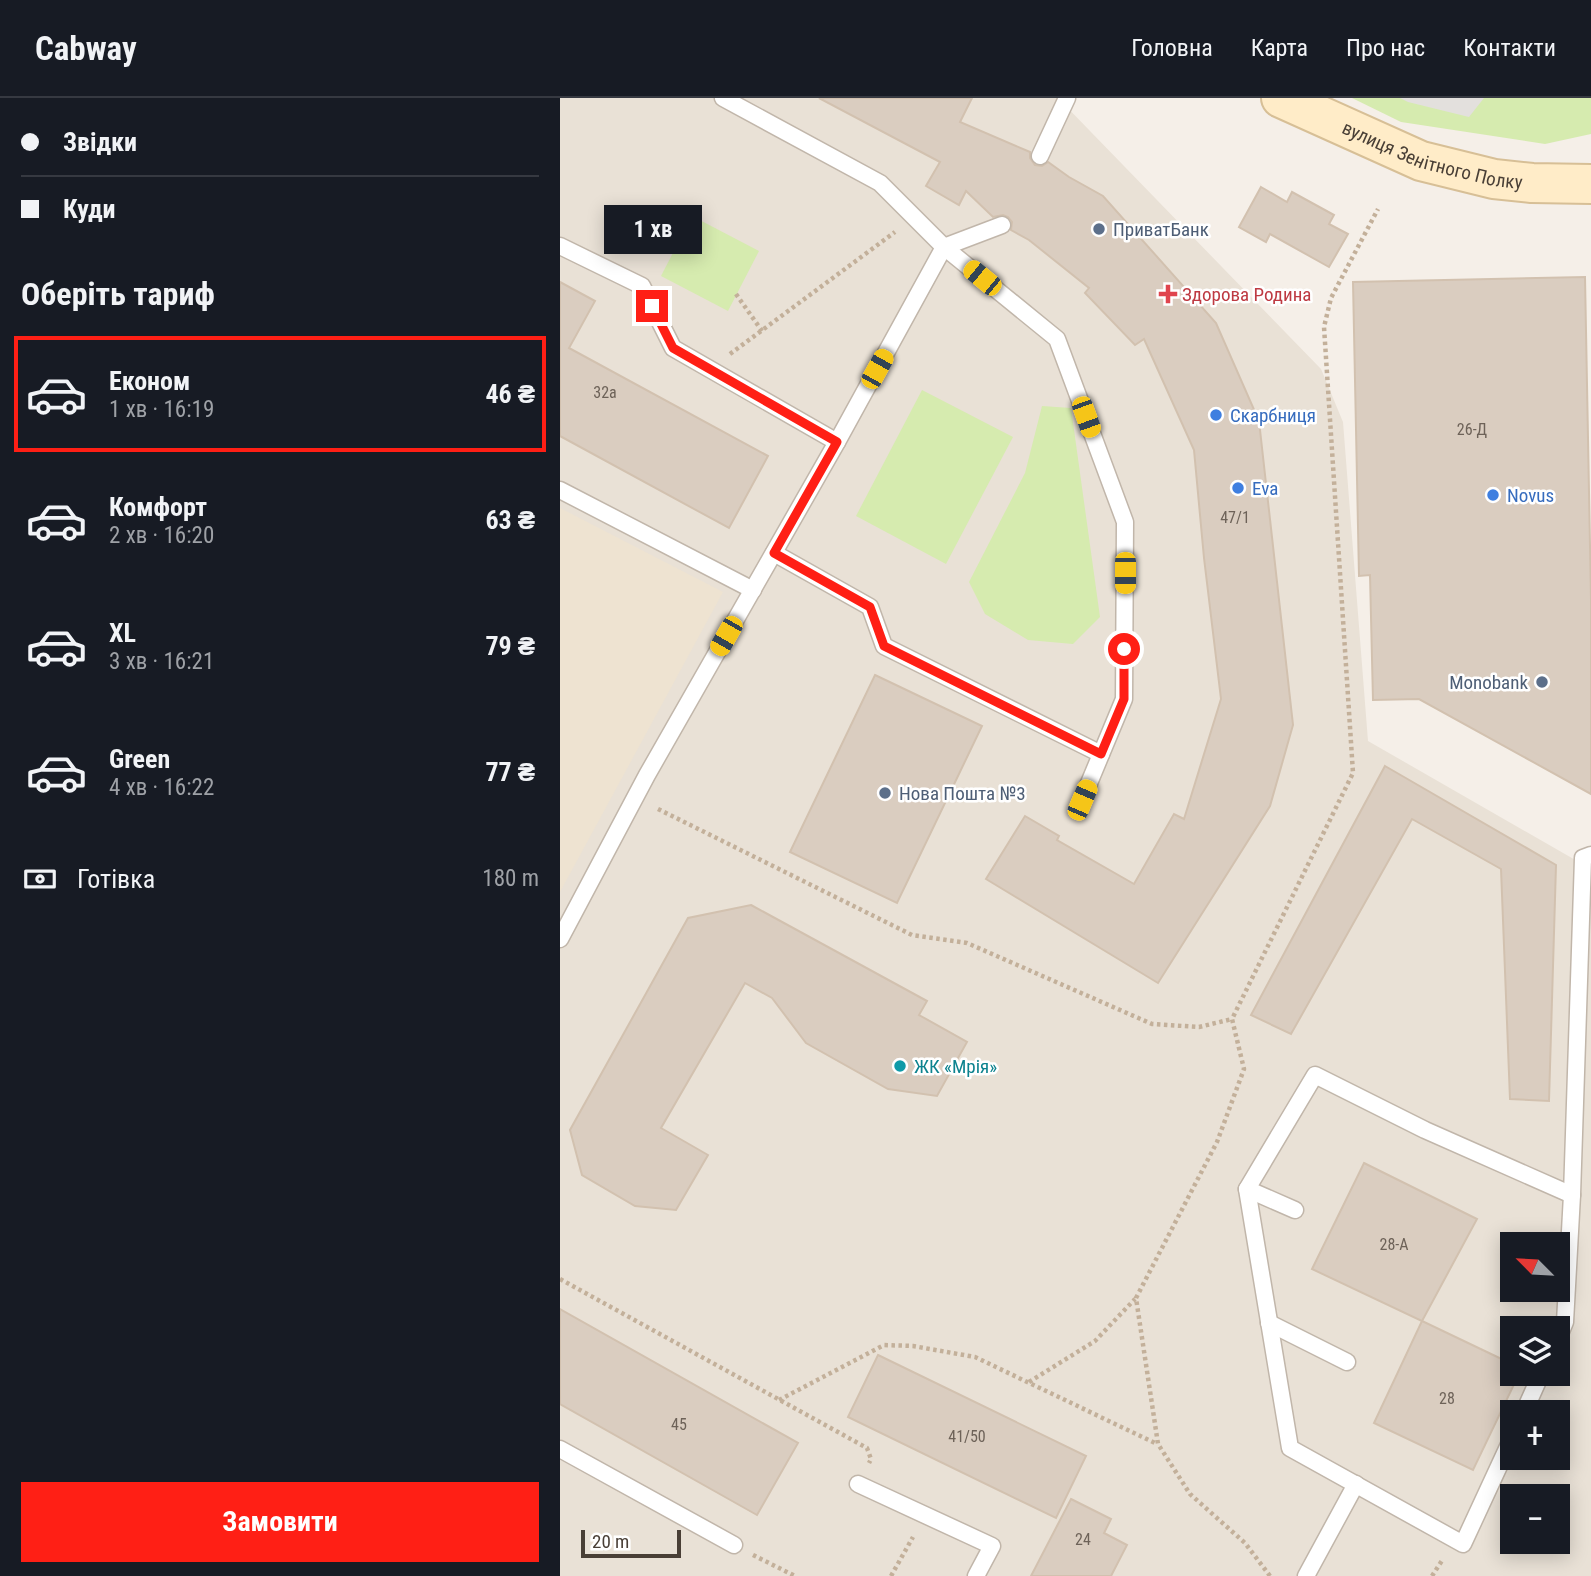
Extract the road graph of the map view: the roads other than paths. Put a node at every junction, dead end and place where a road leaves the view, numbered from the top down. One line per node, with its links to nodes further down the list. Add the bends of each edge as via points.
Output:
1 (723, 98): 8 (lane, via 880,183)
2 (1067, 98): 4 (lane)
3 (1281, 98): 5 (street, вулиця Зенітного Полку, via 1422,161 1494,179)
4 (1040, 156)
5 (1591, 184)
6 (1002, 225): 8 (lane)
7 (560, 246): 9 (lane, via 642,286 673,348)
8 (944, 247): 9 (lane); 13 (lane, via 1057,339 1125,522 1124,699)
9 (837, 442): 11 (lane)
10 (560, 490): 12 (lane)
11 (774, 553): 12 (lane); 13 (lane, via 870,607 884,646)
12 (753, 590): 16 (lane)
13 (1101, 754): 14 (lane)
14 (1082, 800)
15 (1591, 855): 18 (lane, via 1583,858)
16 (560, 939)
17 (1247, 1189): 18 (lane, via 1315,1075); 19 (lane); 21 (lane)
18 (1572, 1195): 20 (lane)
19 (1295, 1210)
20 (1565, 1316)
21 (1269, 1323): 22 (lane); 26 (lane, via 1290,1448)
22 (1348, 1362)
23 (560, 1449): 27 (lane)
24 (1500, 1464): 26 (lane, via 1463,1544)
25 (858, 1484): 28 (lane, via 992,1546)
26 (1356, 1484): 29 (lane)
27 (734, 1545)
28 (976, 1576)
29 (1306, 1576)

